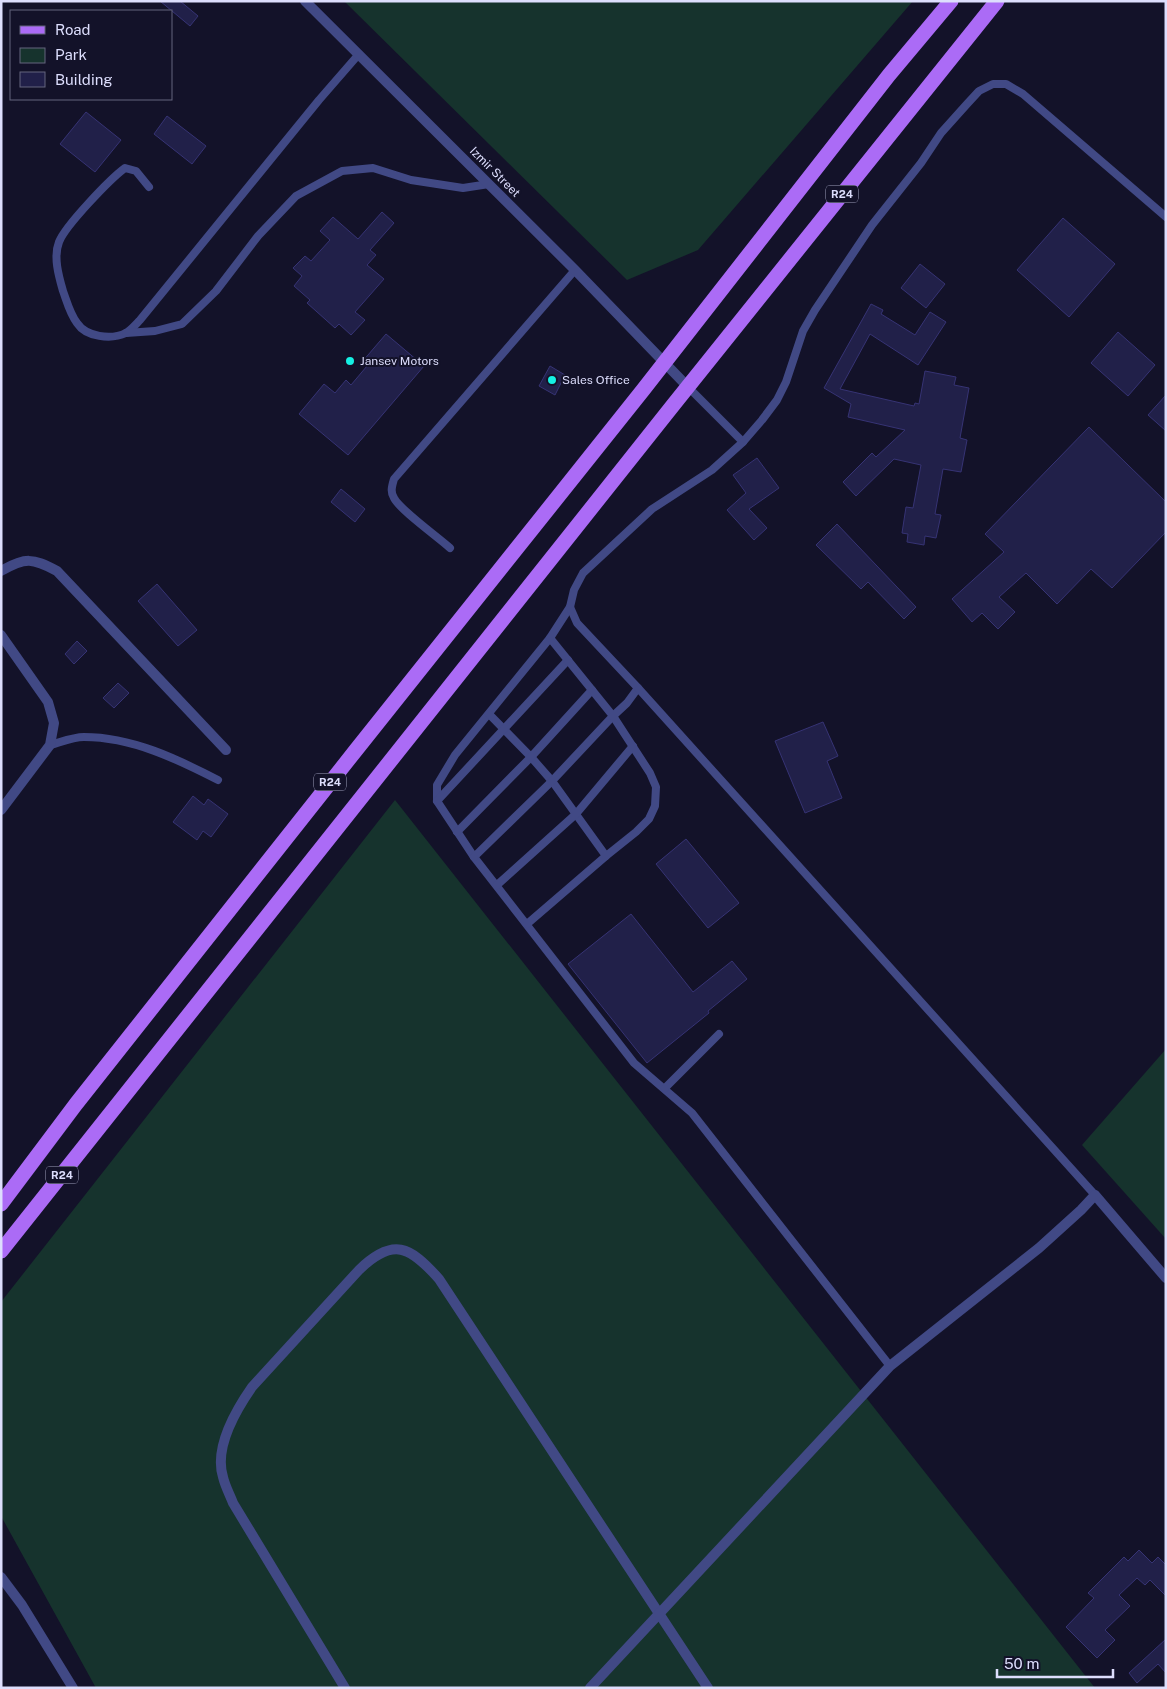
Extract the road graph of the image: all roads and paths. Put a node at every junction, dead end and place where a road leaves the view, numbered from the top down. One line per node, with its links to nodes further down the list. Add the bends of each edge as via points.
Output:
1 (305, 1): 4 (street, Izmir Street)
2 (951, 1): 10 (main road, R24)
3 (997, 1): 11 (main road, R24)
4 (359, 54): 5 (street, Izmir Street); 9 (lane)
5 (489, 184): 8 (street, Izmir Street); 9 (lane, via 463,188 412,180 373,168 342,171 296,196 258,236 216,291 182,324 155,331)
6 (149, 187): 9 (lane, via 136,171 125,168 65,231 57,253 59,279 77,324 89,334 112,336)
7 (1166, 217): 12 (lane, via 1023,94 1006,84 993,84 980,91 942,134 872,225 803,331 777,400)
8 (575, 270): 10 (street, Izmir Street); 13 (lane, via 394,479 391,489 401,507)
9 (126, 333)
10 (664, 364): 11 (street, Izmir Street); 41 (main road, R24, via 161,996)
11 (688, 387): 12 (lane); 42 (main road, R24)
12 (743, 442): 15 (lane, via 712,470 652,508 583,573)
13 (450, 548)
14 (1, 571): 26 (street, via 17,562 37,561 57,571)
15 (570, 607): 17 (lane); 19 (lane, via 577,623)
16 (1, 635): 24 (street, via 48,702 54,723)
17 (550, 638): 18 (lane); 21 (lane)
18 (568, 660): 20 (lane); 23 (lane)
19 (638, 688): 22 (lane); 40 (lane)
20 (592, 690): 22 (lane); 27 (lane)
21 (489, 714): 23 (lane); 30 (lane, via 455,755 437,785)
22 (613, 716): 25 (lane); 29 (lane)
23 (504, 729): 27 (lane); 30 (lane)
24 (50, 745): 28 (lane, via 82,737 112,740 172,757); 31 (street)
25 (633, 746): 32 (lane); 34 (lane, via 656,788 655,806 649,819)
26 (226, 750)
27 (531, 757): 29 (lane); 33 (lane)
28 (218, 780)
29 (552, 781): 32 (lane); 35 (lane)
30 (437, 801): 33 (lane)
31 (1, 810)
32 (576, 814): 34 (lane); 36 (lane)
33 (457, 832): 35 (lane)
34 (606, 856): 37 (lane)
35 (474, 857): 36 (lane)
36 (497, 886): 37 (lane)
37 (527, 924): 39 (lane, via 634,1064)
38 (719, 1034): 39 (lane)
39 (665, 1088): 44 (lane, via 692,1113)
40 (1095, 1195): 43 (street); 44 (street, via 1039,1248)
41 (1, 1204)
42 (1, 1251)
43 (1166, 1278)
44 (890, 1366): 46 (street)
45 (1, 1577): 47 (street)
46 (658, 1614): 48 (street, via 439,1279 417,1257 405,1251 384,1251 353,1276 252,1387 231,1421 221,1463 222,1477 233,1503); 49 (street); 50 (street)
47 (73, 1688)
48 (345, 1688)
49 (590, 1688)
50 (708, 1688)

